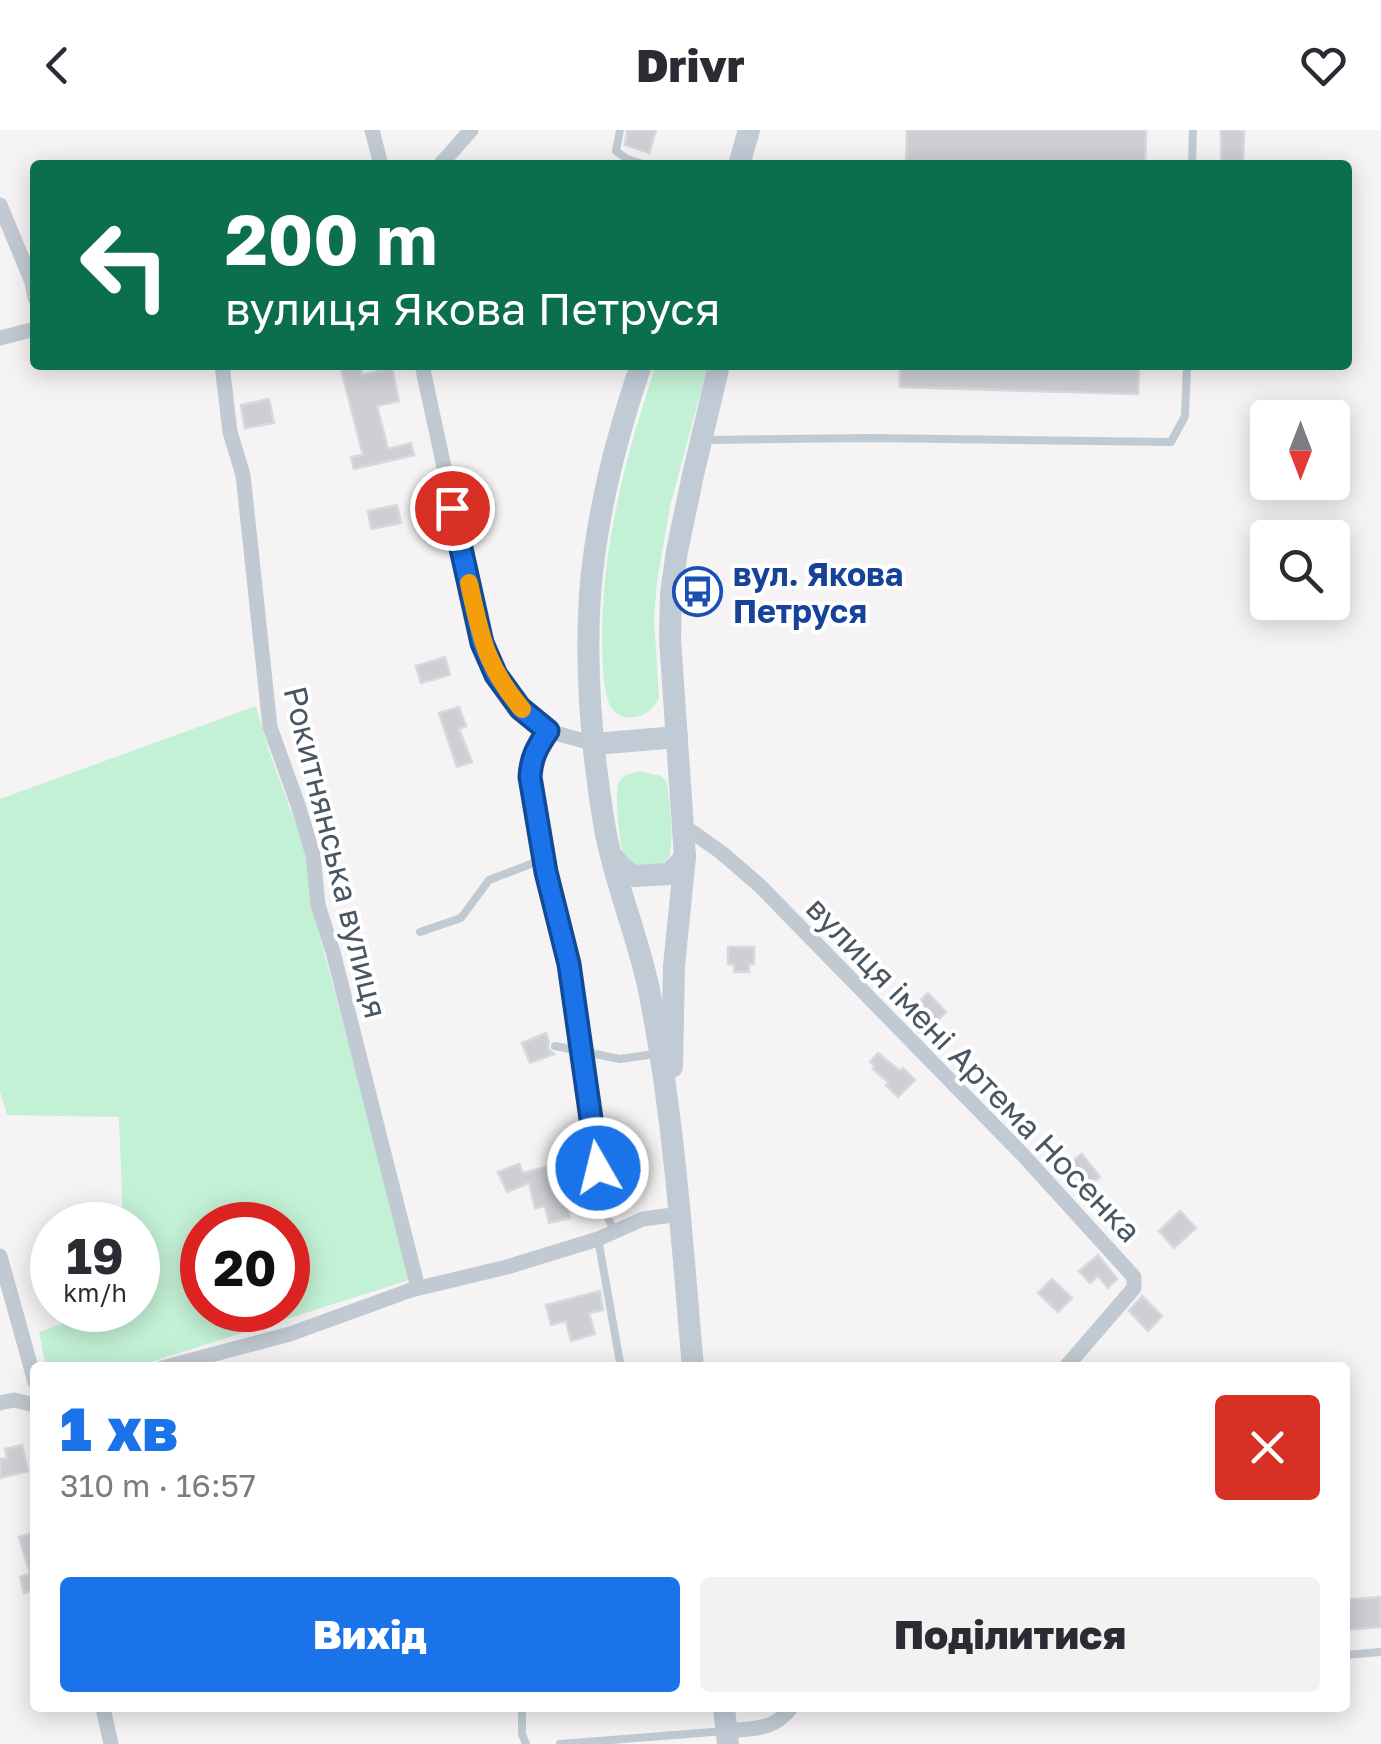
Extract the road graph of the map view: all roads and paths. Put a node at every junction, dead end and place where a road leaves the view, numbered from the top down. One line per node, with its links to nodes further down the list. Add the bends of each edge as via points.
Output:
1 (372, 130): 6 (street)
2 (470, 130): 7 (street)
3 (620, 130): 8 (lane, via 616,150)
4 (749, 130): 9 (street)
5 (1192, 130): 10 (lane)
6 (380, 160)
7 (444, 160)
8 (632, 160)
9 (741, 160)
10 (1192, 160)
11 (0, 205): 12 (street)
12 (30, 277)
13 (30, 330): 14 (street)
14 (0, 338)
15 (223, 370): 37 (street, Рокитнянська вулиця, via 243,475 270,727 313,855 318,904)
16 (423, 370): 21 (street, via 482,643 520,708)
17 (640, 370): 23 (street, via 595,552 588,629)
18 (718, 370): 20 (street)
19 (1187, 370): 20 (lane, via 1186,416 1171,442)
20 (702, 440): 22 (street, via 672,593)
21 (548, 731): 23 (street); 27 (lane, via 530,777)
22 (677, 737): 23 (street); 24 (street)
23 (594, 744): 25 (street)
24 (684, 826): 26 (street); 41 (street, вулиця імені Артема Носенка, via 758,884 1134,1277 1134,1288)
25 (610, 853): 26 (street, via 633,876 670,874); 31 (street)
26 (685, 857): 32 (street, via 673,979)
27 (544, 859): 28 (lane, via 489,880 462,918); 30 (lane)
28 (420, 932)
29 (555, 1046): 30 (lane)
30 (581, 1051): 31 (lane, via 620,1060); 34 (lane, via 603,1208)
31 (659, 1052): 32 (street)
32 (672, 1130): 33 (street)
33 (680, 1214): 34 (street); 40 (street)
34 (614, 1230): 35 (street)
35 (598, 1239): 37 (street); 39 (lane)
36 (0, 1256): 42 (street)
37 (418, 1288): 38 (street, via 290,1334)
38 (185, 1362)
39 (620, 1362)
40 (692, 1362)
41 (1070, 1362)
42 (30, 1364)
43 (0, 1403): 44 (street)
44 (30, 1404)
45 (1381, 1652): 46 (lane)
46 (1350, 1655)
47 (104, 1712): 51 (street)
48 (522, 1712): 53 (lane)
49 (788, 1712): 50 (street, via 772,1726)
50 (726, 1728): 54 (lane)
51 (110, 1740): 52 (lane)
52 (126, 1744)
53 (526, 1744)
54 (560, 1744)

